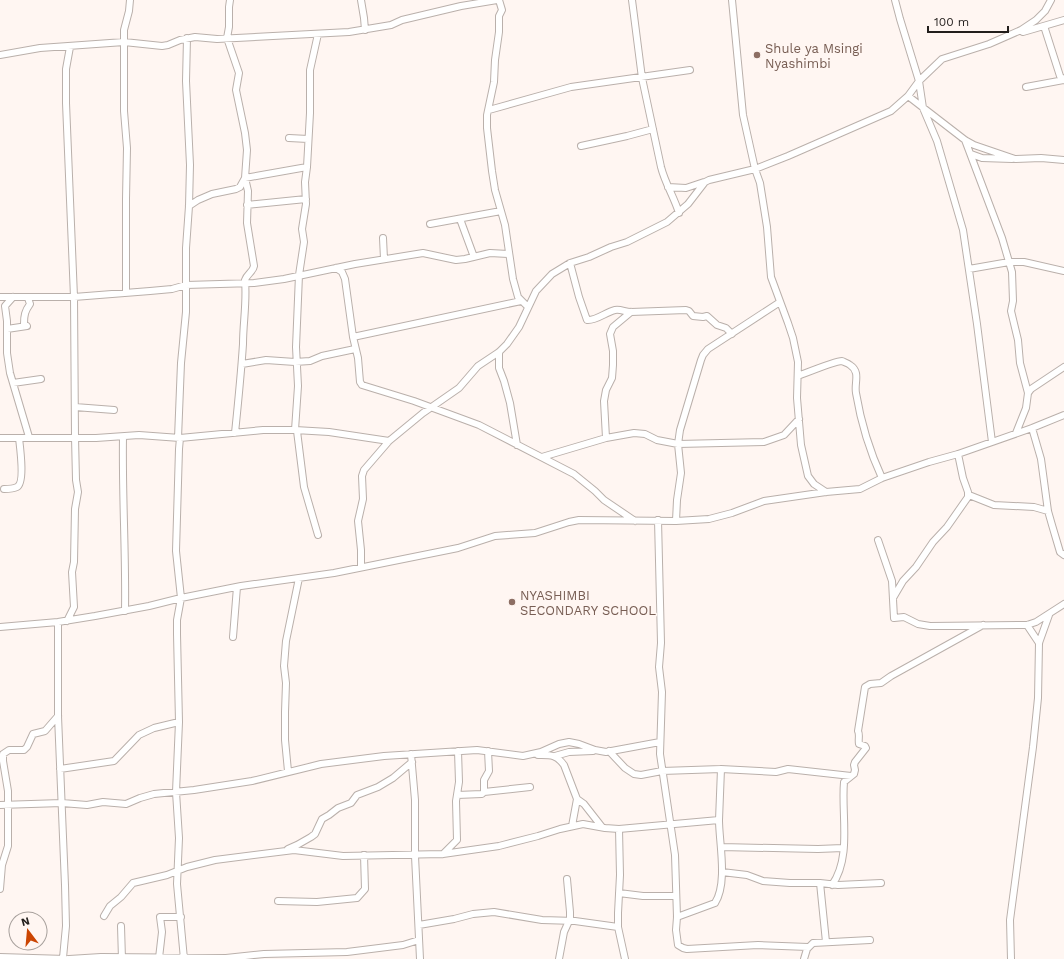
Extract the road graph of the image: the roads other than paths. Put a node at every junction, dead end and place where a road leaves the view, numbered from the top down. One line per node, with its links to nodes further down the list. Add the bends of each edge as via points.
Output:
1 (130, 0): 17 (street)
2 (230, 0): 16 (street)
3 (361, 0): 12 (street)
4 (498, 0): 9 (street); 27 (street, via 502,10 499,16 494,82)
5 (632, 0): 21 (street)
6 (732, 0): 37 (street, via 743,115)
7 (896, 0): 23 (street)
8 (1051, 0): 23 (street, via 1028,27 989,44 942,59)
9 (461, 3): 12 (street, via 391,25)
10 (1064, 20): 11 (street)
11 (1044, 26): 13 (street); 22 (street, via 1060,76)
12 (364, 30): 14 (street)
13 (1022, 32)
14 (318, 34): 16 (street); 30 (street, via 310,70)
15 (187, 38): 16 (street); 17 (street, via 162,46); 43 (street)
16 (227, 38): 38 (street, via 239,73 236,90 247,150)
17 (124, 42): 18 (street); 60 (street, via 127,148)
18 (70, 46): 19 (street); 63 (street, via 66,69 66,103)
19 (0, 55)
20 (690, 70): 21 (street)
21 (642, 78): 27 (street, via 571,87); 28 (street)
22 (1064, 80): 24 (street)
23 (919, 81): 25 (street); 26 (street)
24 (1026, 87)
25 (908, 96): 26 (street); 37 (street, via 891,111 879,117)
26 (923, 108): 31 (street); 55 (street, via 937,141 963,230)
27 (489, 110): 44 (street, via 487,128 492,171)
28 (653, 129): 32 (street); 40 (street)
29 (290, 138): 30 (street)
30 (308, 139): 36 (street)
31 (965, 140): 33 (street); 34 (street)
32 (581, 146)
33 (971, 154): 34 (street, via 982,158); 52 (street, via 1002,238)
34 (1015, 159): 35 (street)
35 (1064, 160)
36 (307, 167): 38 (street); 41 (street)
37 (755, 169): 39 (street); 66 (street, via 760,183 767,227 771,277)
38 (245, 178): 42 (street, via 248,191); 43 (street, via 236,189 212,194)
39 (705, 182): 40 (street, via 686,188); 45 (street)
40 (668, 187): 45 (street)
41 (306, 199): 42 (street); 57 (street, via 302,229 303,254)
42 (247, 205): 58 (street, via 248,234 254,266 246,277)
43 (189, 206): 59 (street)
44 (501, 211): 46 (street); 49 (street)
45 (679, 213): 53 (street, via 642,235)
46 (460, 219): 47 (street); 50 (street)
47 (430, 224)
48 (383, 238): 51 (street)
49 (508, 254): 50 (street, via 490,253); 65 (street, via 515,288)
50 (474, 257): 51 (street, via 456,260 423,253)
51 (384, 259): 54 (street)
52 (1008, 262): 55 (street); 56 (street, via 1024,262); 83 (street, via 1013,281 1011,311)
53 (570, 263): 67 (street, via 544,281); 68 (street, via 587,320 617,310)
54 (336, 268): 57 (street); 72 (street, via 345,278)
55 (969, 269): 101 (street)
56 (1064, 271)
57 (299, 275): 58 (street); 77 (street)
58 (246, 283): 59 (street); 78 (street)
59 (186, 285): 60 (street, via 172,289); 98 (street)
60 (126, 293): 63 (street)
61 (0, 296): 62 (street)
62 (13, 297): 64 (street); 69 (street, via 5,306)
63 (74, 297): 64 (street); 84 (street)
64 (28, 298): 69 (street, via 30,304 24,312 24,324 27,326)
65 (521, 301): 67 (street); 72 (street)
66 (780, 302): 71 (street); 80 (street, via 793,338)
67 (528, 307): 76 (street, via 519,327)
68 (631, 312): 71 (street, via 686,310 693,316 707,316); 99 (street, via 613,327 610,334 613,365 612,378 604,401)
69 (7, 332): 70 (street); 75 (street)
70 (0, 334)
71 (732, 334): 102 (street, via 703,355)
72 (353, 336): 74 (street)
73 (0, 347): 75 (street)
74 (355, 349): 77 (street, via 322,356 310,362); 85 (street, via 362,385)
75 (7, 350): 82 (street)
76 (499, 352): 85 (street, via 478,366 459,388); 103 (street, via 498,368 510,403)
77 (296, 362): 78 (street, via 266,360); 90 (street)
78 (242, 364): 91 (street)
79 (1064, 367): 83 (street, via 1033,386)
80 (798, 376): 88 (street); 106 (street, via 841,361 851,365 857,375 856,392 860,414)
81 (41, 379): 82 (street)
82 (13, 383): 93 (street)
83 (1028, 393): 92 (street, via 1026,408)
84 (75, 407): 86 (street); 94 (street)
85 (431, 408): 100 (street); 103 (street, via 479,425)
86 (114, 410)
87 (1064, 415): 89 (street)
88 (799, 419): 102 (street, via 784,435 764,442); 108 (street, via 807,474)
89 (1032, 428): 92 (street); 110 (street)
90 (296, 430): 91 (street); 100 (street); 114 (street, via 304,487)
91 (235, 433): 98 (street)
92 (1016, 433): 101 (street)
93 (29, 437): 94 (street); 97 (street)
94 (75, 437): 95 (street); 125 (street, via 78,492 72,572 75,604)
95 (123, 437): 98 (street); 123 (street)
96 (0, 438): 97 (street)
97 (19, 438): 107 (street, via 20,482 15,488)
98 (179, 438): 120 (street, via 176,551)
99 (606, 438): 102 (street, via 642,433 657,440); 105 (street)
100 (389, 441): 117 (street, via 363,472 363,499 358,521)
101 (992, 442): 104 (street)
102 (678, 444): 113 (street, via 681,473)
103 (517, 445): 105 (street)
104 (958, 454): 106 (street); 109 (street)
105 (542, 457): 112 (street, via 584,481 604,500)
106 (882, 478): 108 (street, via 860,489)
107 (4, 489)
108 (826, 492): 113 (street, via 764,501 719,516)
109 (969, 495): 110 (street, via 994,505 1034,507); 121 (street, via 947,527 903,581)
110 (1048, 511): 116 (street, via 1060,550)
111 (658, 520): 112 (street); 113 (street); 134 (street, via 661,643 659,667 662,692)
112 (635, 521): 117 (street, via 579,520 535,532 495,536 458,548)
113 (676, 521)
114 (318, 535)
115 (878, 540): 121 (street, via 891,576)
116 (1064, 555)
117 (361, 567): 118 (street)
118 (300, 578): 119 (street); 145 (street, via 285,647 285,740)
119 (237, 586): 120 (street); 130 (street)
120 (181, 598): 123 (street); 133 (street, via 176,634)
121 (893, 599): 128 (street, via 894,618 904,617 918,624 930,626)
122 (1064, 604): 124 (street)
123 (125, 611): 125 (street)
124 (1049, 615): 127 (street); 131 (street)
125 (67, 620): 126 (street)
126 (58, 622): 129 (street); 132 (street)
127 (1027, 625): 128 (street); 131 (street)
128 (983, 626): 147 (street, via 881,683 865,687 858,742 866,748 855,762 854,774)
129 (0, 627)
130 (233, 637)
131 (1039, 643): 198 (street, via 1038,698 1033,747 1010,920)
132 (58, 716): 143 (street); 155 (street, via 45,731 33,734 28,747 24,750 9,750 3,754 8,784)
133 (179, 722): 143 (street, via 138,734 114,761); 149 (street)
134 (660, 742): 138 (street); 146 (street)
135 (595, 750): 138 (street); 140 (street, via 569,742); 141 (street)
136 (458, 751): 137 (street); 139 (street); 151 (street)
137 (488, 751): 140 (street, via 517,756); 150 (street, via 489,772 484,780)
138 (609, 751): 146 (street, via 634,774)
139 (411, 754): 142 (street); 145 (street, via 321,764)
140 (534, 754): 141 (street)
141 (555, 756): 152 (street, via 564,765)
142 (412, 762): 163 (street, via 378,787 357,794 351,804 338,808 322,819 311,837); 166 (street)
143 (60, 768): 153 (street)
144 (721, 769): 146 (street); 147 (street, via 776,772 788,769); 156 (street)
145 (288, 771): 149 (street, via 259,780)
146 (662, 771): 157 (street)
147 (851, 776): 162 (street, via 844,781)
148 (530, 787): 150 (street)
149 (176, 792): 153 (street, via 146,796 126,804 103,802 87,806); 167 (street)
150 (484, 792): 151 (street)
151 (457, 795): 164 (street, via 457,840)
152 (577, 799): 158 (street); 159 (street)
153 (62, 803): 155 (street); 193 (street)
154 (0, 805): 155 (street)
155 (8, 805): 173 (street, via 8,846 2,865)
156 (719, 820): 157 (street); 161 (street)
157 (671, 825): 160 (street); 175 (street)
158 (572, 826): 159 (street, via 582,824); 164 (street, via 499,846)
159 (602, 827): 160 (street)
160 (619, 829): 174 (street)
161 (721, 847): 162 (street); 168 (street)
162 (843, 848): 172 (street, via 843,862)
163 (283, 851): 165 (street, via 306,850 343,856); 167 (street, via 215,860)
164 (443, 854): 166 (street)
165 (364, 855): 166 (street); 176 (street, via 365,889 357,898 317,902)
166 (415, 856): 181 (street)
167 (178, 871): 177 (street, via 133,883 110,906); 178 (street)
168 (722, 872): 170 (street, via 747,875 763,881); 179 (street, via 715,903)
169 (567, 879): 180 (street)
170 (820, 883): 172 (street); 186 (street)
171 (881, 883): 172 (street)
172 (832, 885)
173 (0, 889)
174 (619, 893): 175 (street); 183 (street)
175 (676, 896): 179 (street)
176 (278, 901)
177 (104, 916)
178 (181, 917): 191 (street, via 160,917 162,932); 192 (street)
179 (677, 917): 187 (street, via 678,945 683,948 709,949 758,945)
180 (570, 921): 181 (street, via 542,920 494,912); 183 (street); 195 (street, via 564,932)
181 (419, 925): 184 (street)
182 (121, 926): 190 (street)
183 (618, 927): 196 (street)
184 (419, 940): 188 (street, via 403,945); 194 (street)
185 (870, 940): 186 (street)
186 (826, 942): 187 (street, via 813,943)
187 (808, 947): 197 (street)
188 (292, 956): 192 (street, via 264,954 226,958)
189 (0, 957): 193 (street)
190 (122, 958): 191 (street); 193 (street)
191 (159, 958): 192 (street)
192 (184, 958)
193 (67, 959)
194 (420, 959)
195 (559, 959)
196 (625, 959)
197 (804, 959)
198 (1011, 959)

